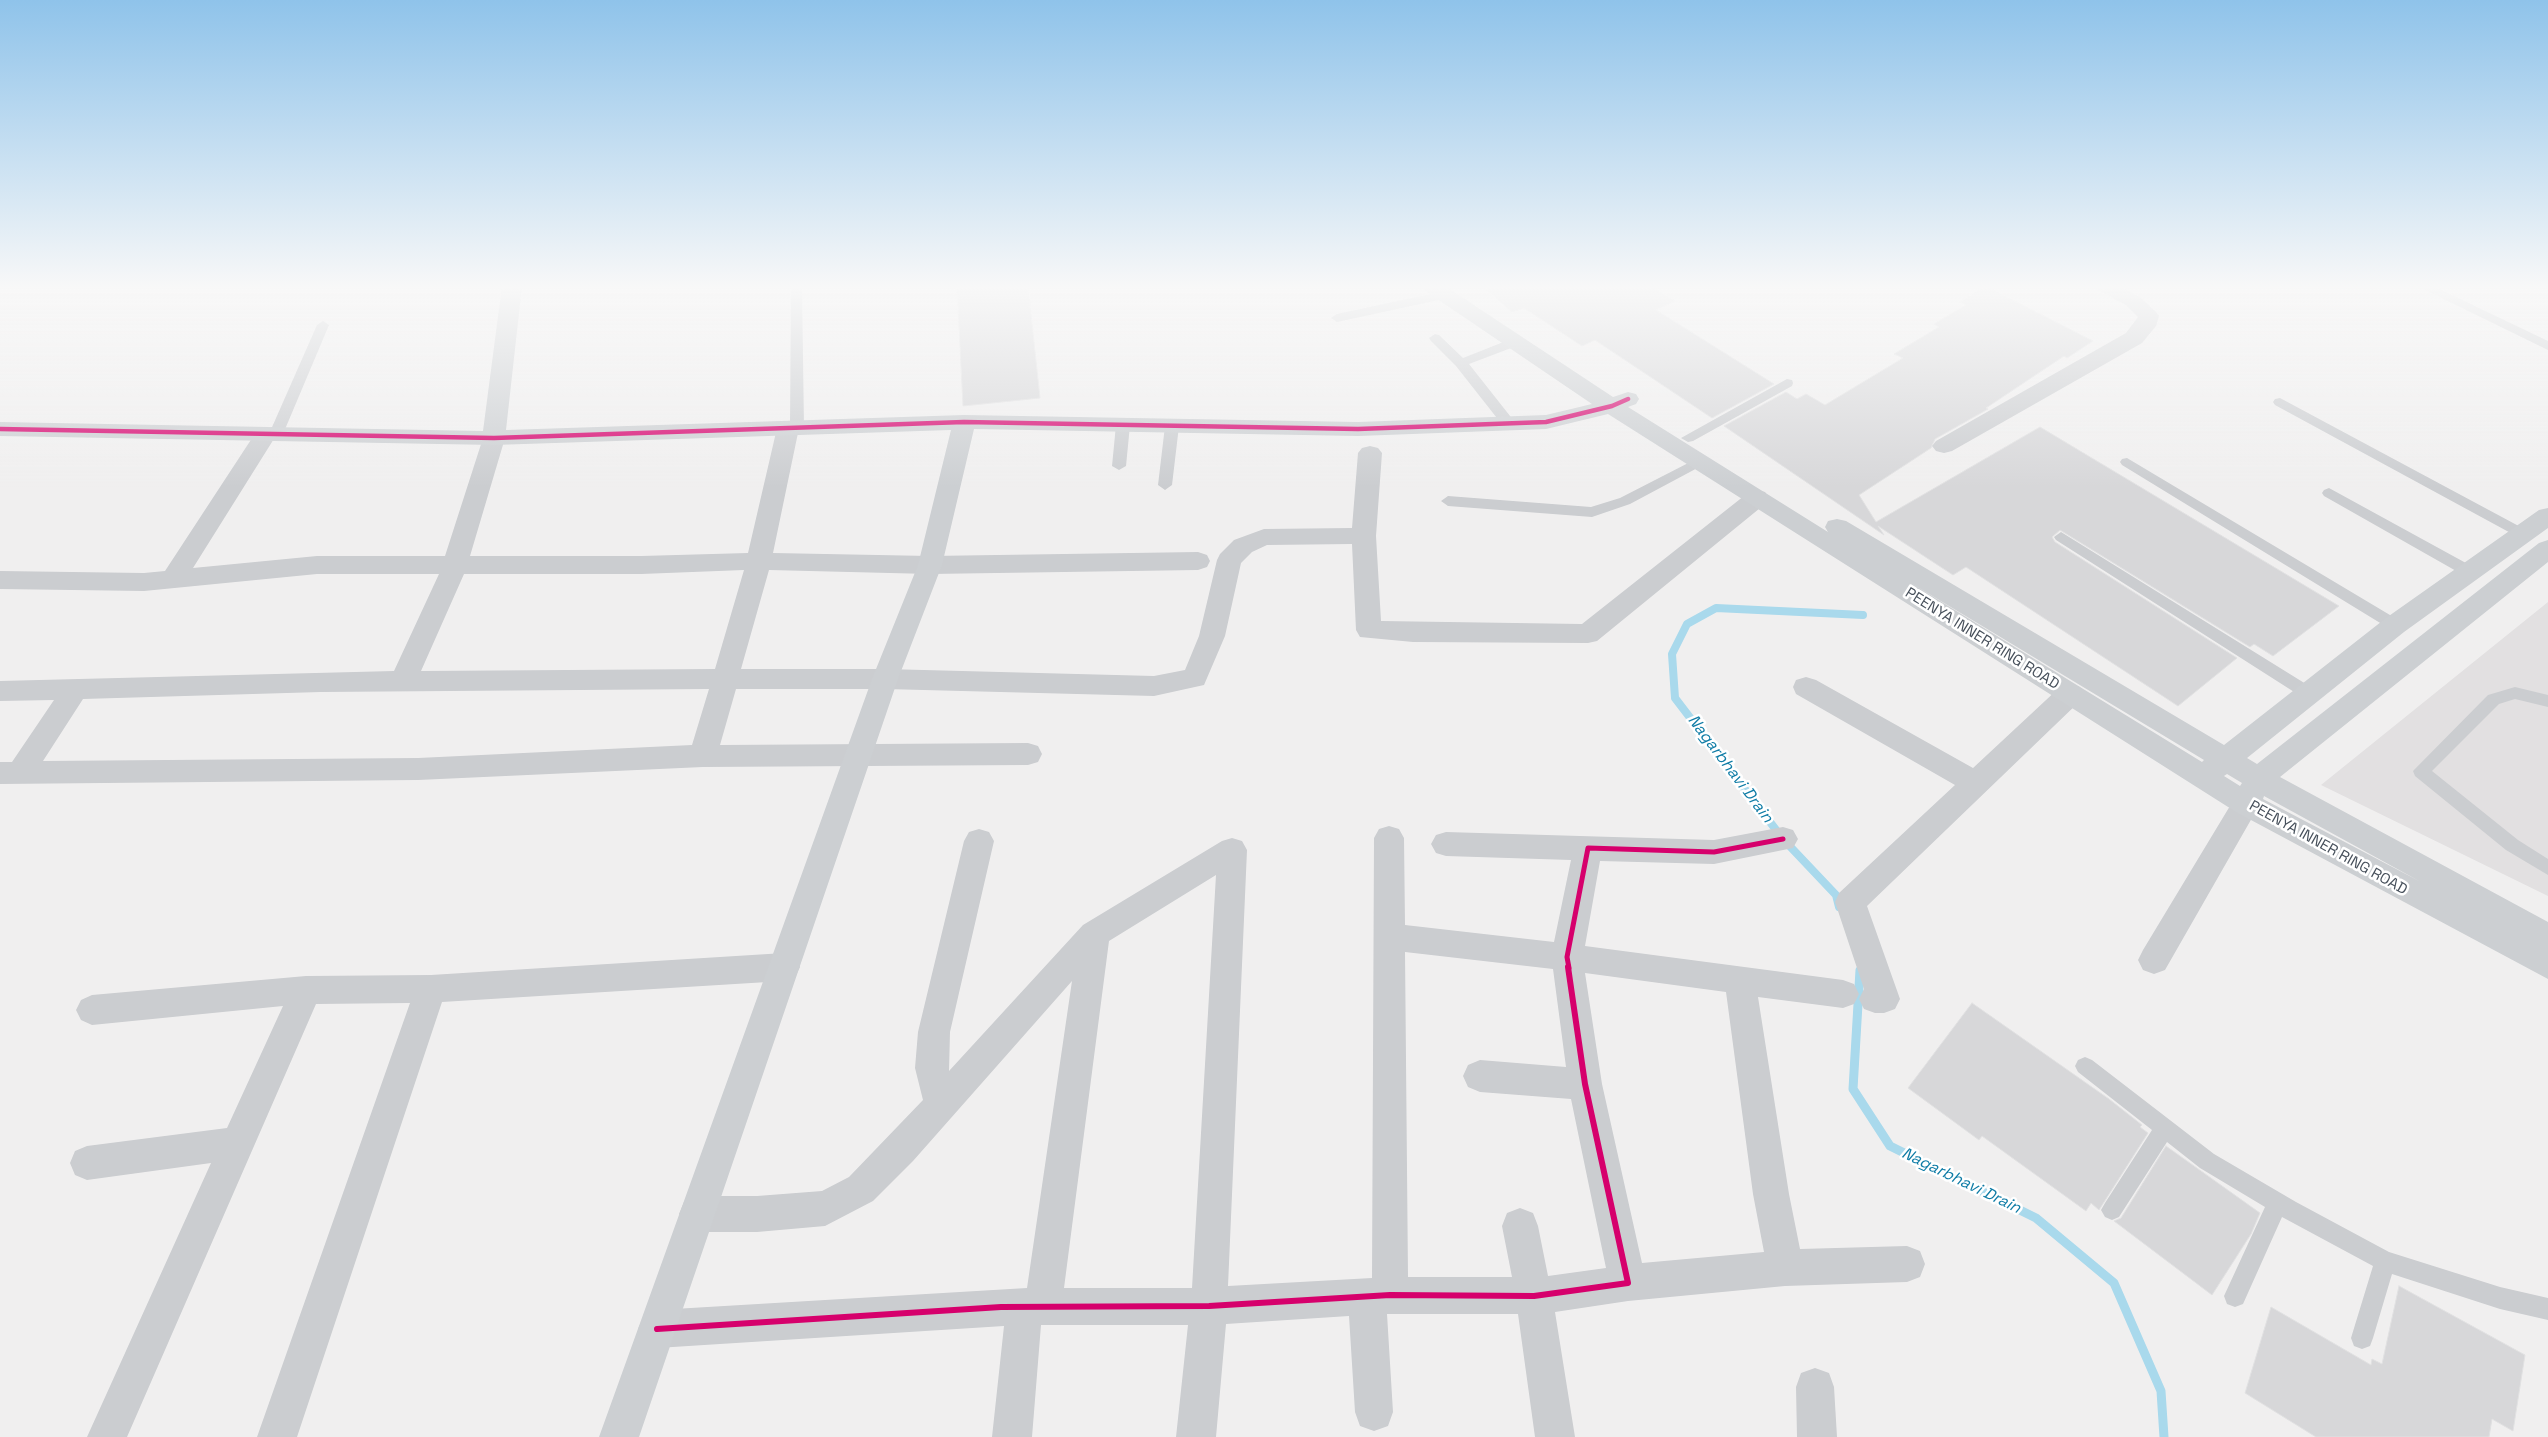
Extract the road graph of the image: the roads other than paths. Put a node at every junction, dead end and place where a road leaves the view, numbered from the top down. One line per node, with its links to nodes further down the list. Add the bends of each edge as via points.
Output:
1 (310, 353): 19 (lane)
2 (504, 353): 20 (street)
3 (794, 353): 17 (lane)
4 (1451, 353): 9 (lane)
5 (1487, 353): 9 (lane)
6 (1534, 353): 12 (street, PEENYA INNER RING ROAD)
7 (1543, 353): 12 (street, PEENYA INNER RING ROAD)
8 (2108, 353): 22 (street)
9 (1461, 363): 14 (lane)
10 (1787, 383): 21 (lane)
11 (2280, 402): 32 (lane)
12 (1620, 403): 14 (street, via 1546,422); 21 (street, PEENYA INNER RING ROAD); 24 (street, PEENYA INNER RING ROAD)
13 (964, 422): 15 (street); 17 (street); 39 (street)
14 (1509, 424): 16 (street, via 1358,429)
15 (1123, 425): 16 (street); 26 (lane)
16 (1172, 426): 27 (lane)
17 (792, 428): 20 (street); 36 (street)
18 (0, 429): 19 (street)
19 (271, 434): 20 (street); 42 (street)
20 (494, 438): 38 (street)
21 (1688, 438): 56 (street, PEENYA INNER RING ROAD)
22 (1944, 446)
23 (1370, 453): 33 (street)
24 (1698, 462): 29 (street, PEENYA INNER RING ROAD); 30 (lane, via 1625,501 1592,512)
25 (2127, 462): 43 (lane)
26 (1120, 466)
27 (1166, 485)
28 (2329, 492): 40 (lane)
29 (1757, 498): 33 (street, via 1588,634 1369,630); 51 (street, PEENYA INNER RING ROAD)
30 (1448, 501)
31 (2548, 516): 32 (street)
32 (2523, 534): 40 (street)
33 (1364, 536): 44 (street, via 1264,537 1242,546 1229,560 1212,636 1194,678 1154,686)
34 (2061, 537): 50 (lane)
35 (2548, 550): 60 (street)
36 (759, 561): 38 (street); 39 (street); 45 (street)
37 (1198, 561): 39 (street)
38 (455, 565): 42 (street, via 317,565); 46 (street)
39 (930, 565): 44 (street)
40 (2470, 572): 43 (street)
41 (0, 580): 42 (street)
42 (173, 580)
43 (2396, 625): 50 (street)
44 (885, 679): 45 (street); 55 (street)
45 (726, 680): 46 (street); 54 (street)
46 (403, 681): 48 (street)
47 (1806, 687): 59 (street)
48 (75, 689): 49 (street); 57 (street)
49 (0, 691)
50 (2308, 693): 56 (street)
51 (2070, 694): 58 (street, PEENYA INNER RING ROAD); 59 (street)
52 (2548, 701): 66 (lane, via 2515,693 2494,699 2421,771 2512,845)
53 (1028, 754): 55 (street)
54 (703, 756): 55 (street); 57 (street, via 418,768)
55 (858, 756): 73 (street)
56 (2225, 759): 58 (street); 60 (street, PEENYA INNER RING ROAD)
57 (10, 773)
58 (2204, 777): 60 (street, PEENYA INNER RING ROAD)
59 (1976, 783): 78 (street, via 1850,902 1884,999)
60 (2252, 792): 69 (street, PEENYA INNER RING ROAD); 71 (street); 72 (street, PEENYA INNER RING ROAD, via 2492,938)
61 (1389, 838): 68 (street)
62 (1783, 839): 65 (street, via 1714,852)
63 (979, 841): 83 (street, via 934,1032 932,1068)
64 (1446, 844): 65 (street)
65 (1588, 848): 70 (street)
66 (2548, 868)
67 (1094, 934): 83 (street); 98 (street, via 1232,850); 99 (street)
68 (1388, 937): 70 (street); 95 (street)
69 (2548, 937)
70 (1567, 957): 74 (street); 82 (street)
71 (2154, 960)
72 (2548, 966)
73 (784, 967): 75 (street); 89 (street)
74 (1740, 982): 77 (street); 93 (street)
75 (431, 989): 76 (street); 106 (street)
76 (306, 990): 79 (street); 85 (street)
77 (1843, 994): 78 (lane)
78 (1875, 999)
79 (92, 1010)
80 (2085, 1066): 84 (lane)
81 (1480, 1076): 82 (street)
82 (1585, 1084): 94 (street)
83 (941, 1105): 89 (street, via 861,1189 825,1208 757,1214)
84 (2165, 1128): 87 (lane, via 2207,1161); 88 (lane)
85 (238, 1144): 86 (street); 105 (street)
86 (87, 1163)
87 (2278, 1203): 91 (lane); 97 (lane)
88 (2112, 1210)
89 (697, 1214): 101 (street)
90 (1520, 1226): 96 (street)
91 (2385, 1261): 100 (lane, via 2500,1298); 102 (lane)
92 (1907, 1264): 93 (street)
93 (1785, 1268): 94 (street)
94 (1628, 1283): 96 (street)
95 (1378, 1296): 96 (street); 98 (street); 104 (street)
96 (1534, 1296): 110 (street)
97 (2235, 1296)
98 (1210, 1306): 99 (street); 109 (street)
99 (1033, 1307): 101 (street); 108 (street)
100 (2548, 1309)
101 (657, 1329): 107 (street)
102 (2362, 1338)
103 (1815, 1387): 111 (street)
104 (1374, 1412)
105 (107, 1437)
106 (276, 1437)
107 (619, 1437)
108 (1012, 1437)
109 (1196, 1437)
110 (1555, 1437)
111 (1817, 1437)

